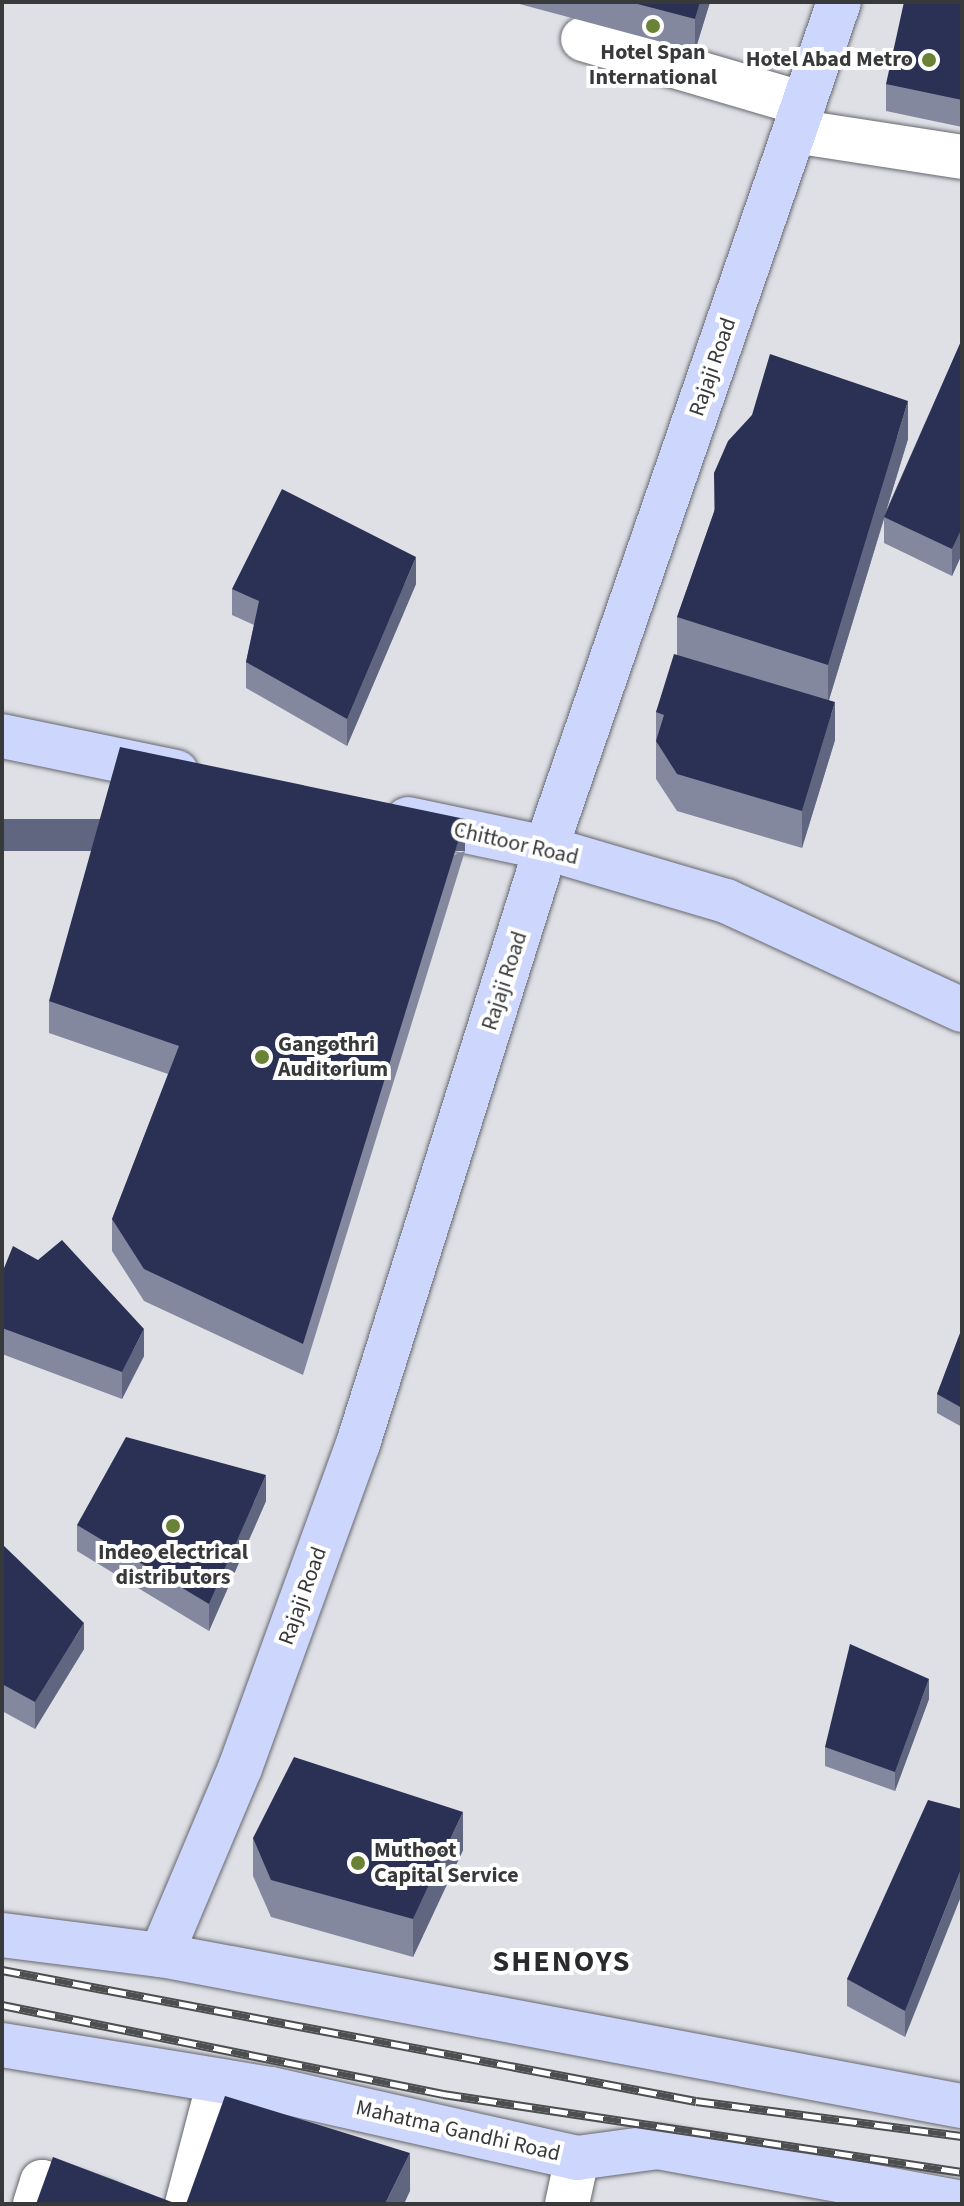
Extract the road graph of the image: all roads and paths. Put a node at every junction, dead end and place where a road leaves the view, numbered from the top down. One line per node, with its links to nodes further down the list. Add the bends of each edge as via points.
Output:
1 (839, 2): 3 (main road, Rajaji Road)
2 (583, 39): 3 (street)
3 (799, 118): 4 (street); 8 (main road, Rajaji Road)
4 (962, 157)
5 (2, 736): 6 (main road)
6 (220, 781)
7 (360, 810): 8 (main road, Chittoor Road)
8 (546, 848): 9 (main road, Chittoor Road, via 726,901); 11 (main road, Rajaji Road, via 358,1444 240,1768)
9 (962, 1010)
10 (2, 1935): 11 (main road)
11 (161, 1955): 14 (main road)
12 (2, 2045): 13 (main road, Mahatma Gandhi Road)
13 (219, 2082): 15 (main road, Mahatma Gandhi Road); 19 (street)
14 (962, 2106)
15 (577, 2158): 16 (main road, Mahatma Gandhi Road, via 658,2147); 20 (street)
16 (962, 2203)
17 (35, 2204): 18 (street, via 42,2182)
18 (108, 2204)
19 (187, 2204)
20 (567, 2204)

